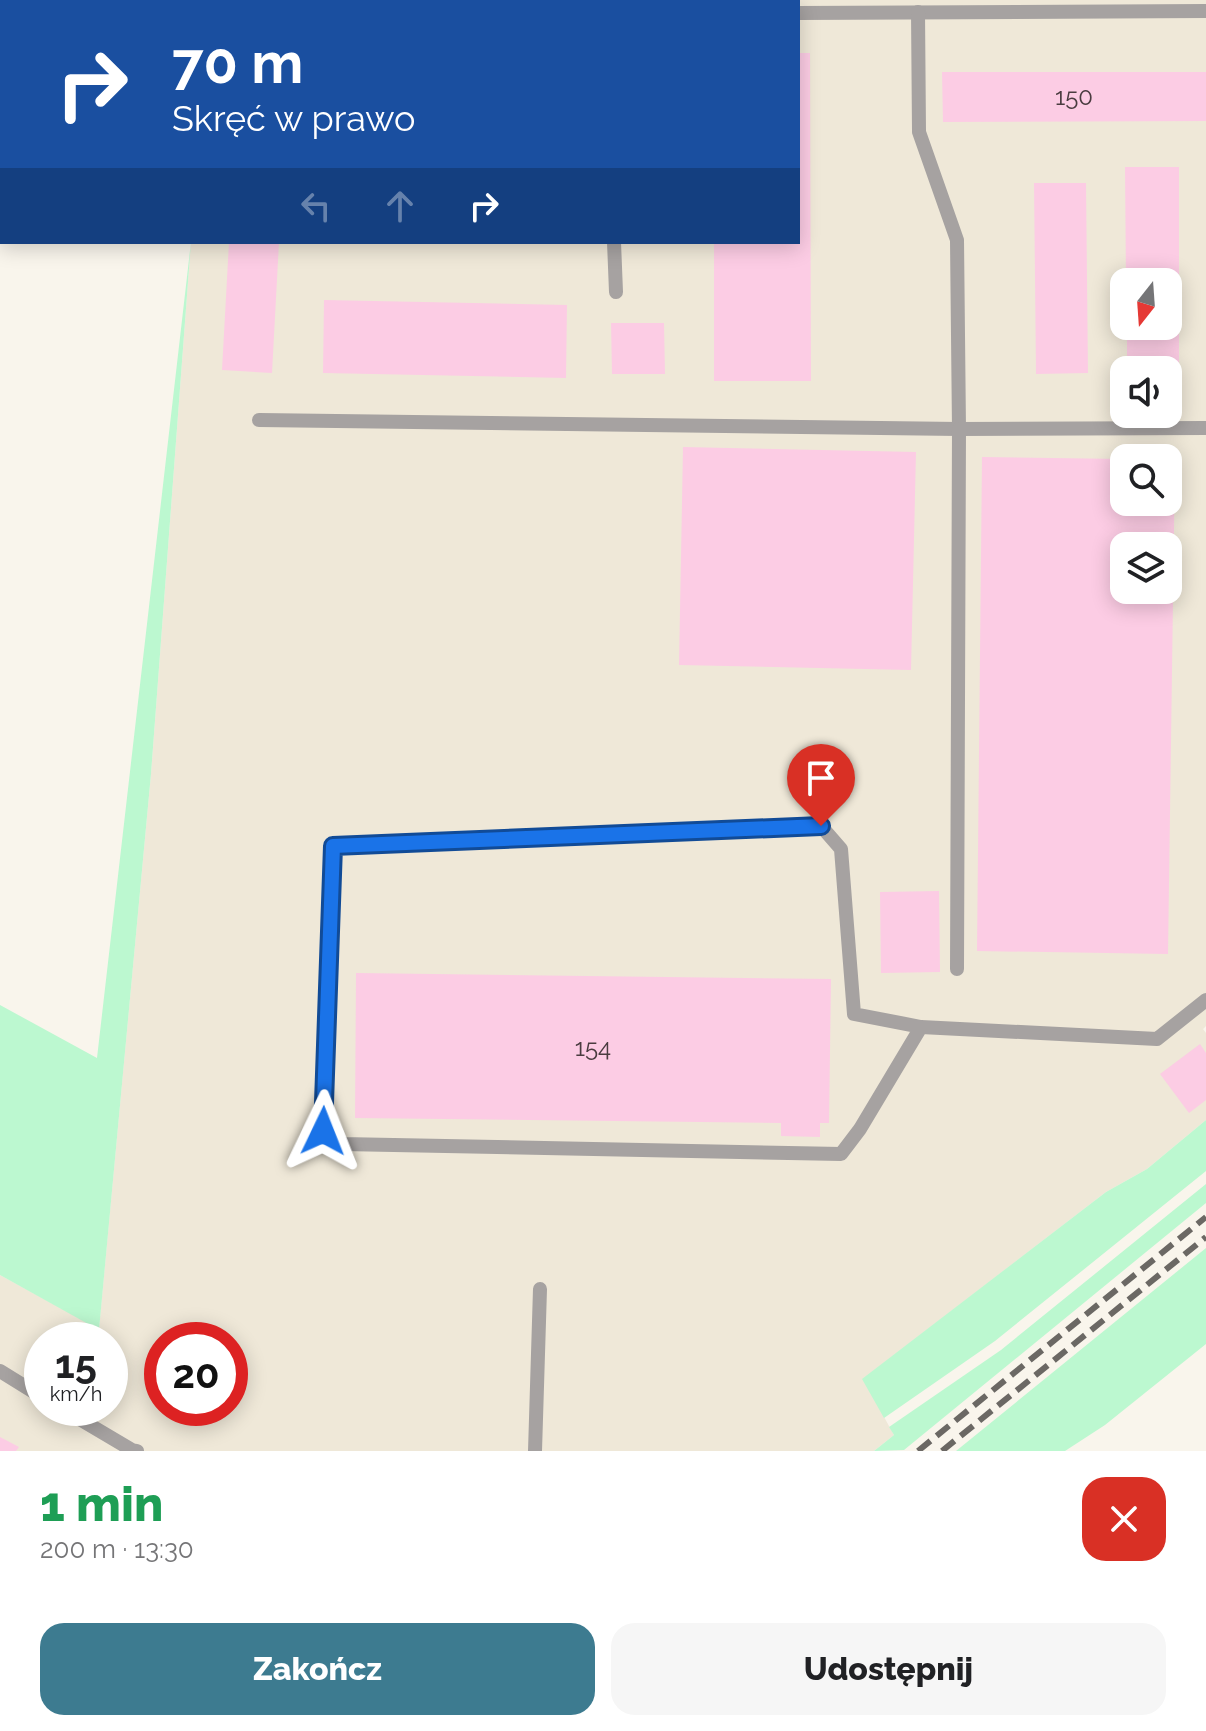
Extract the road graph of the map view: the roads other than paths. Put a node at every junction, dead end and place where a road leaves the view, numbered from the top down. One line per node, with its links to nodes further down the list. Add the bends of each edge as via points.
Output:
1 (1206, 11): 2 (lane)
2 (918, 12): 3 (lane); 8 (lane, via 919,132 957,240)
3 (800, 13)
4 (614, 244): 5 (lane)
5 (616, 292)
6 (259, 420): 8 (lane)
7 (1206, 428): 8 (lane)
8 (959, 429): 9 (lane)
9 (957, 969)
10 (1206, 1000): 11 (lane, via 1157,1039)
11 (921, 1027): 11 (lane, via 854,1014 841,849 821,826 333,846 323,1131 342,1144 841,1154)
12 (540, 1289): 17 (lane)
13 (0, 1371): 14 (lane)
14 (24, 1386)
15 (91, 1426): 16 (lane)
16 (133, 1451)
17 (535, 1451)

